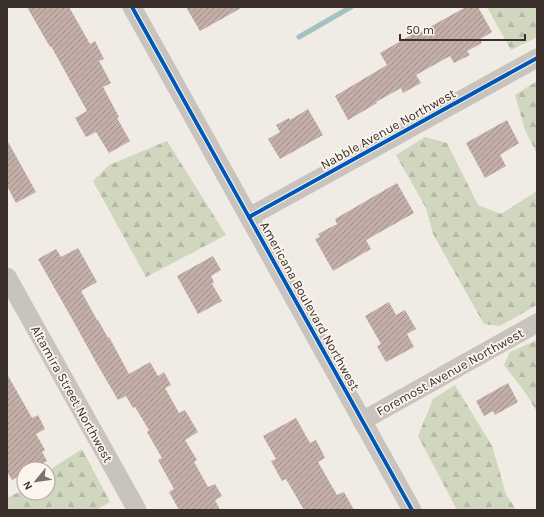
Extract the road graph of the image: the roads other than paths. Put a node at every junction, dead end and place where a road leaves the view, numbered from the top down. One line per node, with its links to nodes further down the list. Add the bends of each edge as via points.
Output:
1 (132, 7): 3 (street, Americana Boulevard Northwest)
2 (537, 58): 3 (street, Nabble Avenue Northwest)
3 (249, 217): 6 (street, Americana Boulevard Northwest)
4 (7, 278): 7 (street, Altamira Street Northwest)
5 (537, 323): 6 (street, Foremost Avenue Northwest)
6 (362, 421): 8 (street, Americana Boulevard Northwest)
7 (136, 510)
8 (412, 510)

